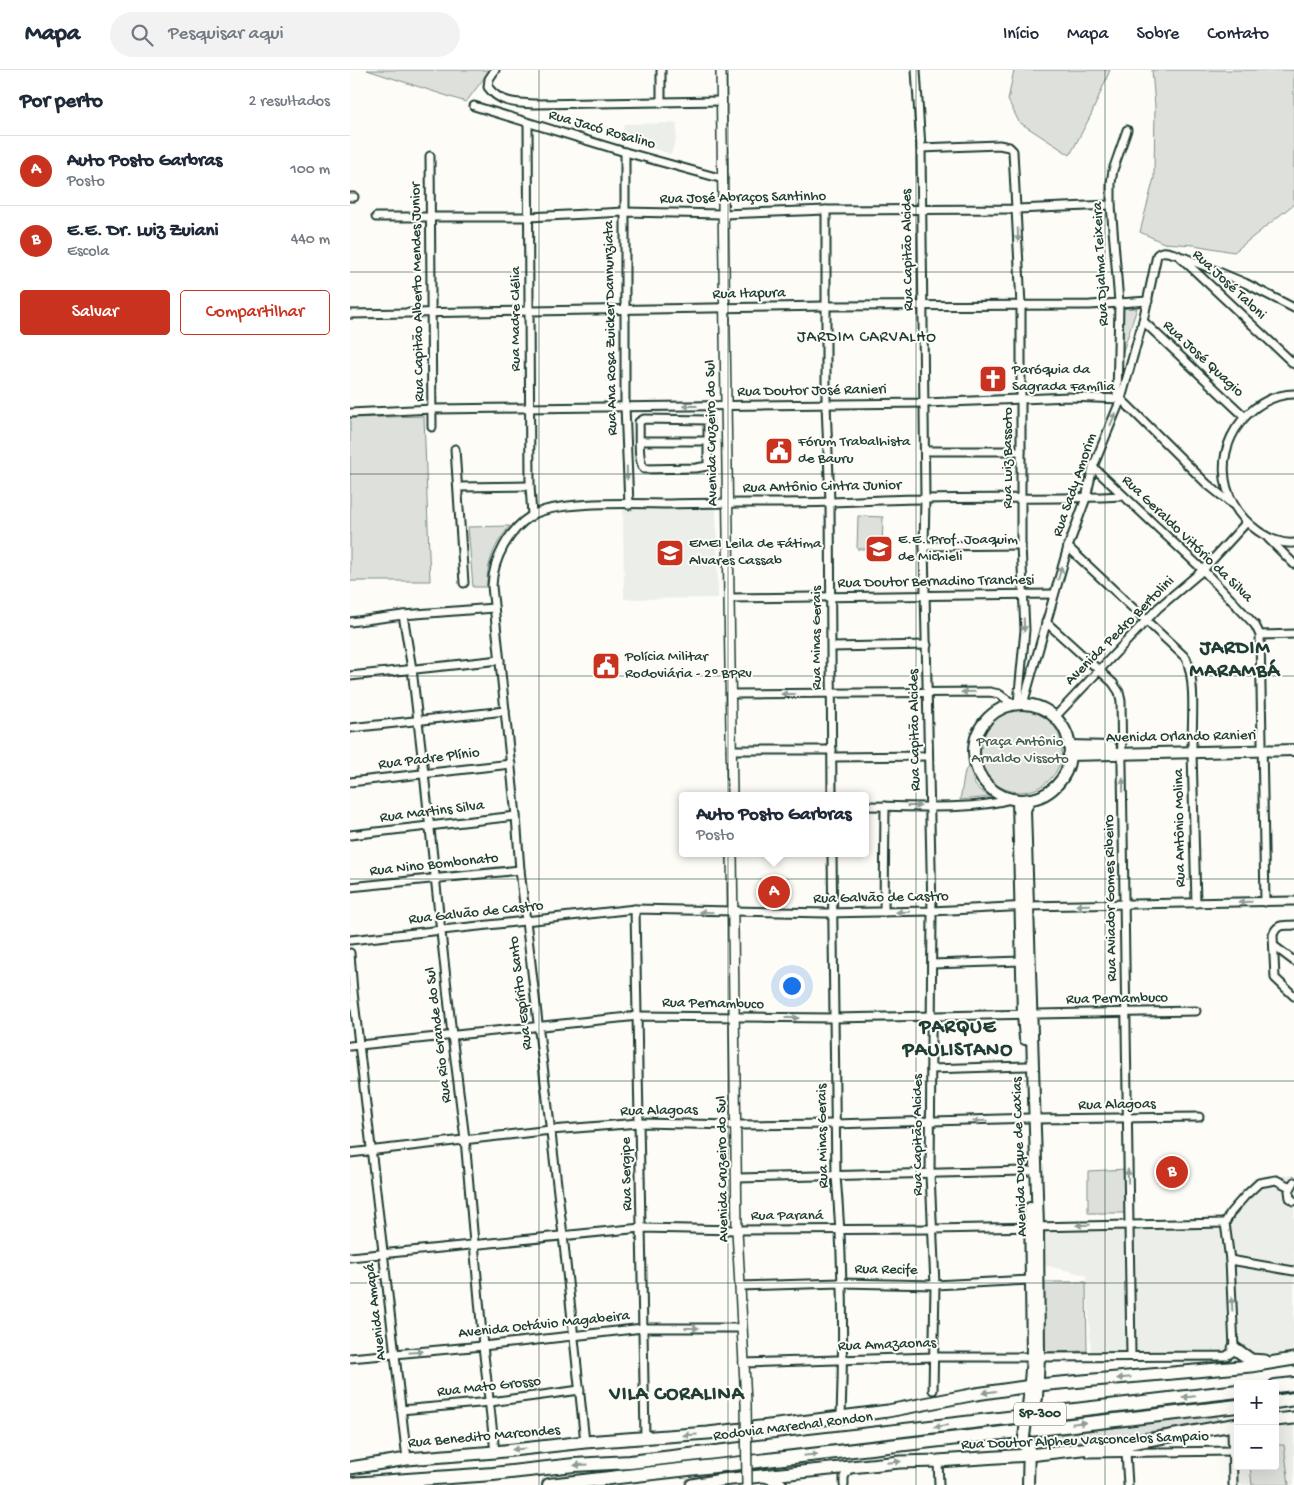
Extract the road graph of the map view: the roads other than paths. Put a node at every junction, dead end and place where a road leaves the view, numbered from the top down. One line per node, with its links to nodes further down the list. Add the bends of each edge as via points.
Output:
1 (495, 70): 6 (street, via 488,87 502,100 517,103)
2 (661, 70): 6 (street)
3 (721, 70): 5 (street, Avenida Cruzeiro do Sul)
4 (916, 70): 10 (street, Rua Capitão Alcides)
5 (721, 101): 6 (street); 13 (street, Avenida Cruzeiro do Sul)
6 (661, 103)
7 (474, 106): 8 (street, Rua Jacó Rosalino)
8 (528, 123): 11 (street, Rua Jacó Rosalino); 22 (street, Rua Madre Clélia)
9 (1127, 130): 14 (street, Rua Djalma Teixeira, via 1113,170)
10 (921, 148): 15 (street, Rua Luiz Bassoto, via 1009,147 1013,151); 17 (street, Rua Capitão Alcides)
11 (624, 152): 13 (street, Rua Jacó Rosalino); 18 (street, Rua Ana Rosa Zuicker Dannunziata)
12 (430, 156): 21 (street, Rua Capitão Alberto Mendes Junior)
13 (723, 179): 19 (street, Avenida Cruzeiro do Sul)
14 (1111, 205): 15 (street, Rua José Abraços Santinho); 26 (street, Rua Djalma Teixeira)
15 (1017, 209): 17 (street, Rua José Abraços Santinho); 27 (street, Rua Luiz Bassoto, one-way to 27)
16 (826, 210): 17 (street, Rua José Abraços Santinho); 19 (street, Rua José Abraços Santinho); 28 (street, Rua Minas Gerais)
17 (922, 210): 29 (street, Rua Capitão Alcides)
18 (624, 212): 19 (street, Rua José Abraços Santinho); 22 (street, Rua José Abraços Santinho); 31 (street, Rua Ana Rosa Zuicker Dannunziata)
19 (723, 214): 32 (street, Avenida Cruzeiro do Sul)
20 (376, 216): 21 (street, Rua José Abraços Santinho)
21 (430, 217): 22 (street, Rua José Abraços Santinho); 34 (street, Rua Capitão Alberto Mendes Junior)
22 (529, 217): 33 (street, Rua Madre Clélia)
23 (1164, 251): 24 (street, Rua José Taloni); 25 (street, Rua Sady Amorim, via 1157,255)
24 (1178, 255): 30 (street); 37 (street, Rua José Taloni)
25 (1148, 301): 26 (street, Rua Itapura); 36 (street, Rua Sady Amorim)
26 (1119, 302): 27 (street, Rua Itapura); 40 (street, Rua Djalma Teixeira)
27 (1021, 305): 29 (street, Rua Itapura); 39 (street, Rua Luiz Bassoto)
28 (826, 306): 29 (street, Rua Itapura); 32 (street, Rua Itapura); 41 (street, Rua Minas Gerais)
29 (923, 306): 42 (street, Rua Capitão Alcides)
30 (1294, 308)
31 (624, 309): 32 (street, Rua Itapura); 33 (street, Rua Itapura); 43 (street, Rua Ana Rosa Zuicker Dannunziata)
32 (724, 309): 44 (street, Avenida Cruzeiro do Sul)
33 (529, 311): 34 (street, Rua Itapura); 45 (street, Rua Madre Clélia)
34 (431, 312): 35 (street, Rua Itapura); 46 (street, Rua Capitão Alberto Mendes Junior)
35 (350, 314)
36 (1143, 321): 40 (street, Rua Sady Amorim); 48 (street, Rua José Quagio)
37 (1294, 364)
38 (1294, 394): 48 (street, via 1264,402)
39 (1021, 399): 40 (street, Rua Doutor José Ranieri); 42 (street, Rua Doutor José Ranieri); 54 (street, Rua Luiz Bassoto)
40 (1119, 399): 57 (street, Rua Sady Amorim, one-way to 40); 66 (street)
41 (826, 404): 42 (street, Rua Doutor José Ranieri); 44 (street, Rua Doutor José Ranieri); 65 (street, Rua Minas Gerais)
42 (925, 404): 53 (street, Rua Capitão Alcides)
43 (625, 406): 44 (street, Rua Doutor José Ranieri, one-way to 43); 45 (street, Rua Doutor José Ranieri); 55 (street, Rua Ana Rosa Zuicker Dannunziata)
44 (726, 406): 64 (street, Avenida Cruzeiro do Sul)
45 (530, 408): 46 (street, Rua Doutor José Ranieri); 58 (street, Rua Madre Clélia)
46 (433, 409): 47 (street, Rua Doutor José Ranieri); 49 (street, Rua Capitão Alberto Mendes Junior)
47 (350, 413)
48 (1244, 416): 66 (street, via 1231,436 1224,458 1225,482)
49 (432, 427)
50 (709, 441): 51 (street); 51 (street, via 709,422 706,420 644,419 640,422); 56 (street, via 706,468 644,469)
51 (640, 442): 56 (street)
52 (455, 449): 59 (street)
53 (925, 451): 54 (street); 63 (street, Rua Capitão Alcides)
54 (1021, 451): 61 (street, Rua Luiz Bassoto)
55 (627, 455): 56 (street); 67 (street, Rua Ana Rosa Zuicker Dannunziata, one-way to 67)
56 (640, 456)
57 (1093, 467): 60 (street, Rua Geraldo Vitório da Silva); 62 (street, Rua Sady Amorim)
58 (530, 486): 59 (street); 68 (street, Rua Madre Clélia)
59 (458, 487): 77 (street)
60 (1122, 496): 62 (street, Rua Antônio Cintra Junior); 76 (street, Rua Geraldo Vitório da Silva)
61 (1022, 498): 62 (street, Rua Antônio Cintra Junior); 63 (street, Rua Antônio Cintra Junior); 72 (street, Rua Luiz Bassoto)
62 (1086, 498): 74 (street, Rua Sady Amorim)
63 (926, 499): 65 (street, Rua Antônio Cintra Junior); 73 (street, Rua Capitão Alcides)
64 (727, 502): 65 (street, Rua Antônio Cintra Junior); 67 (street, Rua Antônio Cintra Junior); 82 (street, Avenida Cruzeiro do Sul)
65 (830, 502): 81 (street, Rua Minas Gerais)
66 (1232, 504): 69 (street)
67 (628, 505): 68 (street, Rua Antônio Cintra Junior, via 562,506)
68 (532, 515): 83 (street, Rua Espírito Santo, via 506,543 496,561)
69 (1246, 523): 70 (street); 76 (street, Avenida Pedro Bertolini)
70 (1266, 536): 71 (street); 75 (street)
71 (1294, 543)
72 (1021, 545): 73 (street); 78 (street, Rua Luiz Bassoto)
73 (924, 546): 80 (street, Rua Capitão Alcides)
74 (1068, 547): 79 (street, Rua Sady Amorim, one-way to 74); 85 (street, Rua Antônio Molina)
75 (1294, 564)
76 (1203, 570): 85 (street, Avenida Pedro Bertolini); 89 (street, Rua Geraldo Vitório da Silva, via 1255,625)
77 (464, 583)
78 (1023, 594): 79 (street, Rua Doutor Bernadino Tranchesi); 80 (street, Rua Doutor Bernadino Tranchesi); 99 (street, Rua Luiz Bassoto, one-way to 99, via 1024,653)
79 (1054, 594): 87 (street, Rua Sady Amorim)
80 (926, 596): 81 (street, Rua Doutor Bernadino Tranchesi); 90 (street, Rua Capitão Alcides)
81 (831, 597): 82 (street, Rua Doutor Bernadino Tranchesi); 91 (street, Rua Minas Gerais)
82 (729, 598): 97 (street, Avenida Cruzeiro do Sul)
83 (494, 608): 84 (street); 92 (street, Rua Espírito Santo)
84 (403, 615): 86 (street); 93 (street, Rua Rio Grande do Sul)
85 (1146, 620): 94 (street, Avenida Pedro Bertolini); 106 (street, Rua Antônio Molina, via 1186,658 1190,667)
86 (350, 622)
87 (1046, 622): 94 (street, Rua Aviador Gomes Ribeiro); 99 (street, Rua Sady Amorim)
88 (1294, 634): 89 (street)
89 (1260, 635): 105 (street)
90 (927, 644): 91 (street); 96 (street, Rua Capitão Alcides)
91 (832, 647): 98 (street, Rua Minas Gerais)
92 (500, 660): 93 (street); 100 (street, Rua Espírito Santo)
93 (412, 669): 95 (street); 102 (street, Rua Rio Grande do Sul)
94 (1098, 670): 101 (street, Avenida Pedro Bertolini); 110 (street, Rua Aviador Gomes Ribeiro, via 1119,692)
95 (350, 676)
96 (928, 693): 98 (street); 99 (street, one-way to 96, via 990,692); 112 (street, Rua Capitão Alcides)
97 (730, 694): 98 (street, one-way to 97); 107 (street, Avenida Cruzeiro do Sul)
98 (830, 694): 111 (street, Rua Minas Gerais)
99 (1018, 704): 101 (main road, via 1032,704); 119 (main road, via 1000,708 990,716 981,726 974,751 975,764 988,787)
100 (505, 711): 102 (street); 113 (street, Rua Espírito Santo)
101 (1055, 717): 108 (main road, via 1062,725)
102 (418, 721): 103 (street); 114 (street, Rua Rio Grande do Sul)
103 (350, 728)
104 (1294, 744): 105 (main road, Avenida Orlando Ranieri)
105 (1263, 747): 106 (main road, Avenida Orlando Ranieri); 109 (main road, Avenida Orlando Ranieri); 132 (street)
106 (1192, 749): 110 (main road, Avenida Orlando Ranieri); 133 (street, Rua Antônio Molina)
107 (731, 750): 111 (street); 116 (street, Avenida Cruzeiro do Sul)
108 (1069, 750): 110 (main road, Avenida Orlando Ranieri); 118 (main road, via 1066,772 1060,782 1041,796)
109 (1294, 750)
110 (1122, 751): 134 (street, Rua Aviador Gomes Ribeiro, one-way to 110)
111 (832, 754): 112 (street); 117 (street, Rua Minas Gerais)
112 (928, 756): 122 (street, Rua Capitão Alcides)
113 (510, 764): 114 (street, Rua Padre Plínio); 123 (street, Rua Espírito Santo)
114 (424, 773): 115 (street, Rua Padre Plínio); 124 (street, Rua Rio Grande do Sul)
115 (350, 782)
116 (732, 792)
117 (832, 792)
118 (1030, 799): 119 (main road); 135 (main road, Avenida Duque de Caxias, via 1025,810)
119 (1014, 800): 122 (street, via 995,804); 135 (main road, Avenida Duque de Caxias)
120 (869, 806): 121 (street)
121 (885, 806): 122 (street, one-way to 122); 139 (street)
122 (930, 806): 137 (street, Rua Capitão Alcides)
123 (516, 816): 124 (street, Rua Martins Silva); 128 (street, Rua Espírito Santo)
124 (429, 827): 125 (street, Rua Martins Silva); 129 (street, Rua Rio Grande do Sul)
125 (350, 836)
126 (732, 857): 138 (street, Avenida Cruzeiro do Sul)
127 (832, 857): 140 (street, Rua Minas Gerais)
128 (520, 870): 129 (street, Rua Nino Bombonato); 141 (street, Rua Espírito Santo)
129 (436, 879): 130 (street, Rua Nino Bombonato); 143 (street, Rua Rio Grande do Sul)
130 (350, 887)
131 (1294, 901): 132 (street, Rua Galvão de Castro)
132 (1265, 902): 133 (street, Rua Galvão de Castro, one-way to 133)
133 (1196, 903): 134 (street, Rua Galvão de Castro)
134 (1124, 904): 135 (street, Rua Galvão de Castro, one-way to 135); 153 (street, Rua Aviador Gomes Ribeiro)
135 (1023, 906): 137 (street, Rua Galvão de Castro); 148 (main road, Avenida Duque de Caxias); 155 (main road, Avenida Duque de Caxias)
136 (635, 910): 138 (street, Rua Galvão de Castro, one-way to 136); 141 (street, Rua Galvão de Castro); 156 (street, Rua Sergipe)
137 (932, 911): 139 (street, Rua Galvão de Castro, one-way to 139); 149 (street, Rua Capitão Alcides)
138 (732, 912): 140 (street, Rua Galvão de Castro); 157 (street, Avenida Cruzeiro do Sul)
139 (884, 912): 140 (street, Rua Galvão de Castro)
140 (832, 913): 158 (street, Rua Minas Gerais)
141 (527, 922): 143 (street, Rua Galvão de Castro); 159 (street, Rua Espírito Santo)
142 (1294, 925): 145 (street, via 1275,928)
143 (441, 931): 144 (street, Rua Galvão de Castro); 160 (street, Rua Rio Grande do Sul)
144 (350, 940)
145 (1274, 946): 147 (street); 151 (street, via 1276,978)
146 (350, 953): 150 (street, Avenida Amapá)
147 (1294, 960)
148 (1021, 961): 149 (street); 155 (main road, Avenida Duque de Caxias)
149 (932, 964): 154 (street, Rua Capitão Alcides)
150 (352, 992): 161 (street, Avenida Amapá)
151 (1294, 996)
152 (1196, 1011): 153 (street, Rua Pernambuco)
153 (1126, 1013): 155 (street, Rua Pernambuco); 165 (street, Rua Aviador Gomes Ribeiro)
154 (930, 1015): 155 (street, Rua Pernambuco); 158 (street, Rua Pernambuco); 164 (street, Rua Capitão Alcides)
155 (1026, 1015): 163 (main road, Avenida Duque de Caxias); 167 (main road, Avenida Duque de Caxias)
156 (638, 1016): 157 (street, Rua Pernambuco); 159 (street, Rua Pernambuco); 169 (street, Rua Sergipe)
157 (734, 1018): 158 (street, Rua Pernambuco, one-way to 158); 171 (street, Avenida Cruzeiro do Sul)
158 (834, 1018): 170 (street, Rua Minas Gerais)
159 (540, 1026): 160 (street, Rua Pernambuco); 172 (street, Rua Espírito Santo)
160 (452, 1035): 161 (street, Rua Pernambuco); 173 (street, Rua Rio Grande do Sul)
161 (360, 1045): 162 (street, Rua Pernambuco); 174 (street, Avenida Amapá)
162 (350, 1046)
163 (1027, 1066): 164 (street); 167 (main road, Avenida Duque de Caxias)
164 (931, 1069): 168 (street, Rua Capitão Alcides)
165 (1127, 1118): 166 (street, Rua Alagoas); 167 (street, Rua Alagoas); 183 (street, Rua Aviador Gomes Ribeiro, one-way to 165)
166 (1199, 1118)
167 (1032, 1119): 168 (street, Rua Alagoas, one-way to 168); 176 (main road, Avenida Duque de Caxias); 184 (main road, Avenida Duque de Caxias)
168 (931, 1122): 170 (street, Rua Alagoas); 177 (street, Rua Capitão Alcides)
169 (639, 1123): 171 (street, Rua Alagoas); 172 (street, Rua Alagoas); 185 (street, Rua Sergipe)
170 (835, 1124): 171 (street, Rua Alagoas); 178 (street, Rua Minas Gerais)
171 (736, 1125): 179 (street, Avenida Cruzeiro do Sul)
172 (551, 1130): 173 (street, Rua Alagoas); 189 (street, Rua Espírito Santo)
173 (465, 1139): 174 (street, Rua Alagoas); 190 (street, Rua Rio Grande do Sul)
174 (372, 1151): 175 (street, Rua Alagoas); 191 (street, Avenida Amapá)
175 (350, 1153)
176 (1029, 1171): 177 (street); 184 (main road, Avenida Duque de Caxias)
177 (930, 1174): 178 (street); 187 (street, Rua Capitão Alcides)
178 (836, 1176): 179 (street); 186 (street, Rua Minas Gerais)
179 (737, 1178): 188 (street, Avenida Cruzeiro do Sul)
180 (1292, 1184): 181 (street, via 1289,1195); 182 (street, via 1276,1180 1260,1183 1245,1196)
181 (1294, 1201)
182 (1225, 1223): 183 (street, Rua Paraná); 193 (street)
183 (1129, 1225): 184 (street, Rua Paraná, one-way to 184); 205 (street, Rua Aviador Gomes Ribeiro)
184 (1034, 1226): 187 (street, Rua Paraná); 195 (main road, Avenida Duque de Caxias); 207 (main road, Avenida Duque de Caxias)
185 (641, 1228): 188 (street, Rua Paraná); 189 (street, Rua Paraná); 199 (street, Rua Sergipe)
186 (841, 1229): 187 (street, Rua Paraná); 188 (street, Rua Paraná); 196 (street, Rua Minas Gerais)
187 (933, 1229): 197 (street, Rua Capitão Alcides)
188 (737, 1230): 198 (street, Avenida Cruzeiro do Sul)
189 (564, 1235): 190 (street, Rua Paraná); 201 (street, Rua Espírito Santo)
190 (475, 1244): 191 (street, Rua Paraná); 202 (street, Rua Rio Grande do Sul)
191 (384, 1254): 192 (street, Rua Paraná); 204 (street, Avenida Amapá)
192 (350, 1257)
193 (1230, 1260): 194 (street); 203 (street, one-way to 193)
194 (1294, 1272)
195 (1031, 1280): 197 (street, Rua Recife); 207 (main road, Avenida Duque de Caxias)
196 (841, 1282): 197 (street, Rua Recife); 198 (street, Rua Recife); 210 (street, Rua Minas Gerais)
197 (935, 1285): 206 (street, Rua Capitão Alcides)
198 (740, 1286): 200 (street, Avenida Cruzeiro do Sul)
199 (643, 1328): 200 (street, Avenida Octávio Magabeira, one-way to 200); 201 (street, Avenida Octávio Magabeira); 229 (street, Rua Sergipe)
200 (742, 1328): 212 (street, Avenida Cruzeiro do Sul)
201 (574, 1335): 202 (street, Avenida Octávio Magabeira); 215 (street, Rua Espírito Santo)
202 (483, 1346): 204 (street, Avenida Octávio Magabeira, one-way to 202); 220 (street, Rua Rio Grande do Sul)
203 (1234, 1348): 205 (street, Rua Amazaonas, via 1226,1356); 211 (highway, via 1251,1360)
204 (395, 1353): 208 (street, Avenida Octávio Magabeira); 223 (street, Avenida Amapá)
205 (1132, 1355): 207 (street, Rua Amazaonas)
206 (934, 1357): 207 (street, Rua Amazaonas); 210 (street, Rua Amazaonas); 216 (street, Rua Capitão Alcides)
207 (1036, 1357): 217 (main road, Avenida Duque de Caxias)
208 (350, 1358)
209 (1294, 1359): 211 (highway)
210 (843, 1360): 212 (street, Rua Amazaonas); 224 (street, Rua Minas Gerais)
211 (1279, 1362): 217 (highway, Rua Benedito Marcondes, one-way to 217)
212 (743, 1363): 247 (street, Avenida Cruzeiro do Sul, bridge)
213 (1294, 1384): 214 (highway)
214 (1279, 1386)
215 (580, 1390): 220 (street, Rua Mato Grosso); 230 (street, Rua Espírito Santo)
216 (933, 1390)
217 (1033, 1391): 224 (highway, Rua Benedito Marcondes, one-way to 224, via 976,1394 888,1412); 231 (main road, Avenida Duque de Caxias, bridge)
218 (1234, 1391): 242 (highway, Rodovia Marechal Rondon / SP-300, one-way to 242, via 650,1460)
219 (1294, 1400): 221 (highway)
220 (490, 1402): 223 (street, Rua Mato Grosso); 233 (street, Rua Rio Grande do Sul)
221 (1279, 1402)
222 (1234, 1406): 237 (highway, Rodovia Marechal Rondon / SP-300, one-way to 222)
223 (401, 1410): 235 (street, Avenida Amapá)
224 (841, 1417): 229 (highway, Rua Benedito Marcondes, one-way to 229)
225 (1294, 1418): 226 (highway)
226 (1279, 1420)
227 (1234, 1424): 231 (highway, via 1125,1444)
228 (1235, 1425): 232 (street)
229 (645, 1437): 230 (highway, Rua Benedito Marcondes)
230 (585, 1442): 233 (highway, Rua Benedito Marcondes, one-way to 233)
231 (1026, 1450): 234 (street, Rua Doutor Alpheu Vasconcelos Sampaio); 236 (highway, Rua Doutor Alpheu Vasconcelos Sampaio); 251 (main road, Avenida Duque de Caxias); 252 (main road, Avenida Duque de Caxias)
232 (1233, 1451): 234 (street, Rua Doutor Alpheu Vasconcelos Sampaio); 254 (street)
233 (495, 1452): 235 (highway, Rua Benedito Marcondes)
234 (1126, 1452): 253 (street)
235 (407, 1459): 239 (highway, Rua Benedito Marcondes)
236 (938, 1461): 238 (highway, Rua Doutor Alpheu Vasconcelos Sampaio, one-way to 236); 250 (street)
237 (714, 1466): 243 (highway, Rodovia Marechal Rondon / SP-300); 244 (highway)
238 (850, 1467): 240 (highway, Rua Doutor Alpheu Vasconcelos Sampaio); 249 (street)
239 (350, 1468)
240 (765, 1476): 241 (highway, Rua Doutor Alpheu Vasconcelos Sampaio); 248 (highway)
241 (722, 1480): 245 (highway, Rua Doutor Alpheu Vasconcelos Sampaio); 246 (street)
242 (350, 1484)
243 (549, 1485)
244 (617, 1485)
245 (692, 1485)
246 (735, 1485)
247 (747, 1485)
248 (781, 1485)
249 (844, 1485)
250 (939, 1485)
251 (1022, 1485)
252 (1028, 1485)
253 (1128, 1485)
254 (1233, 1485)

